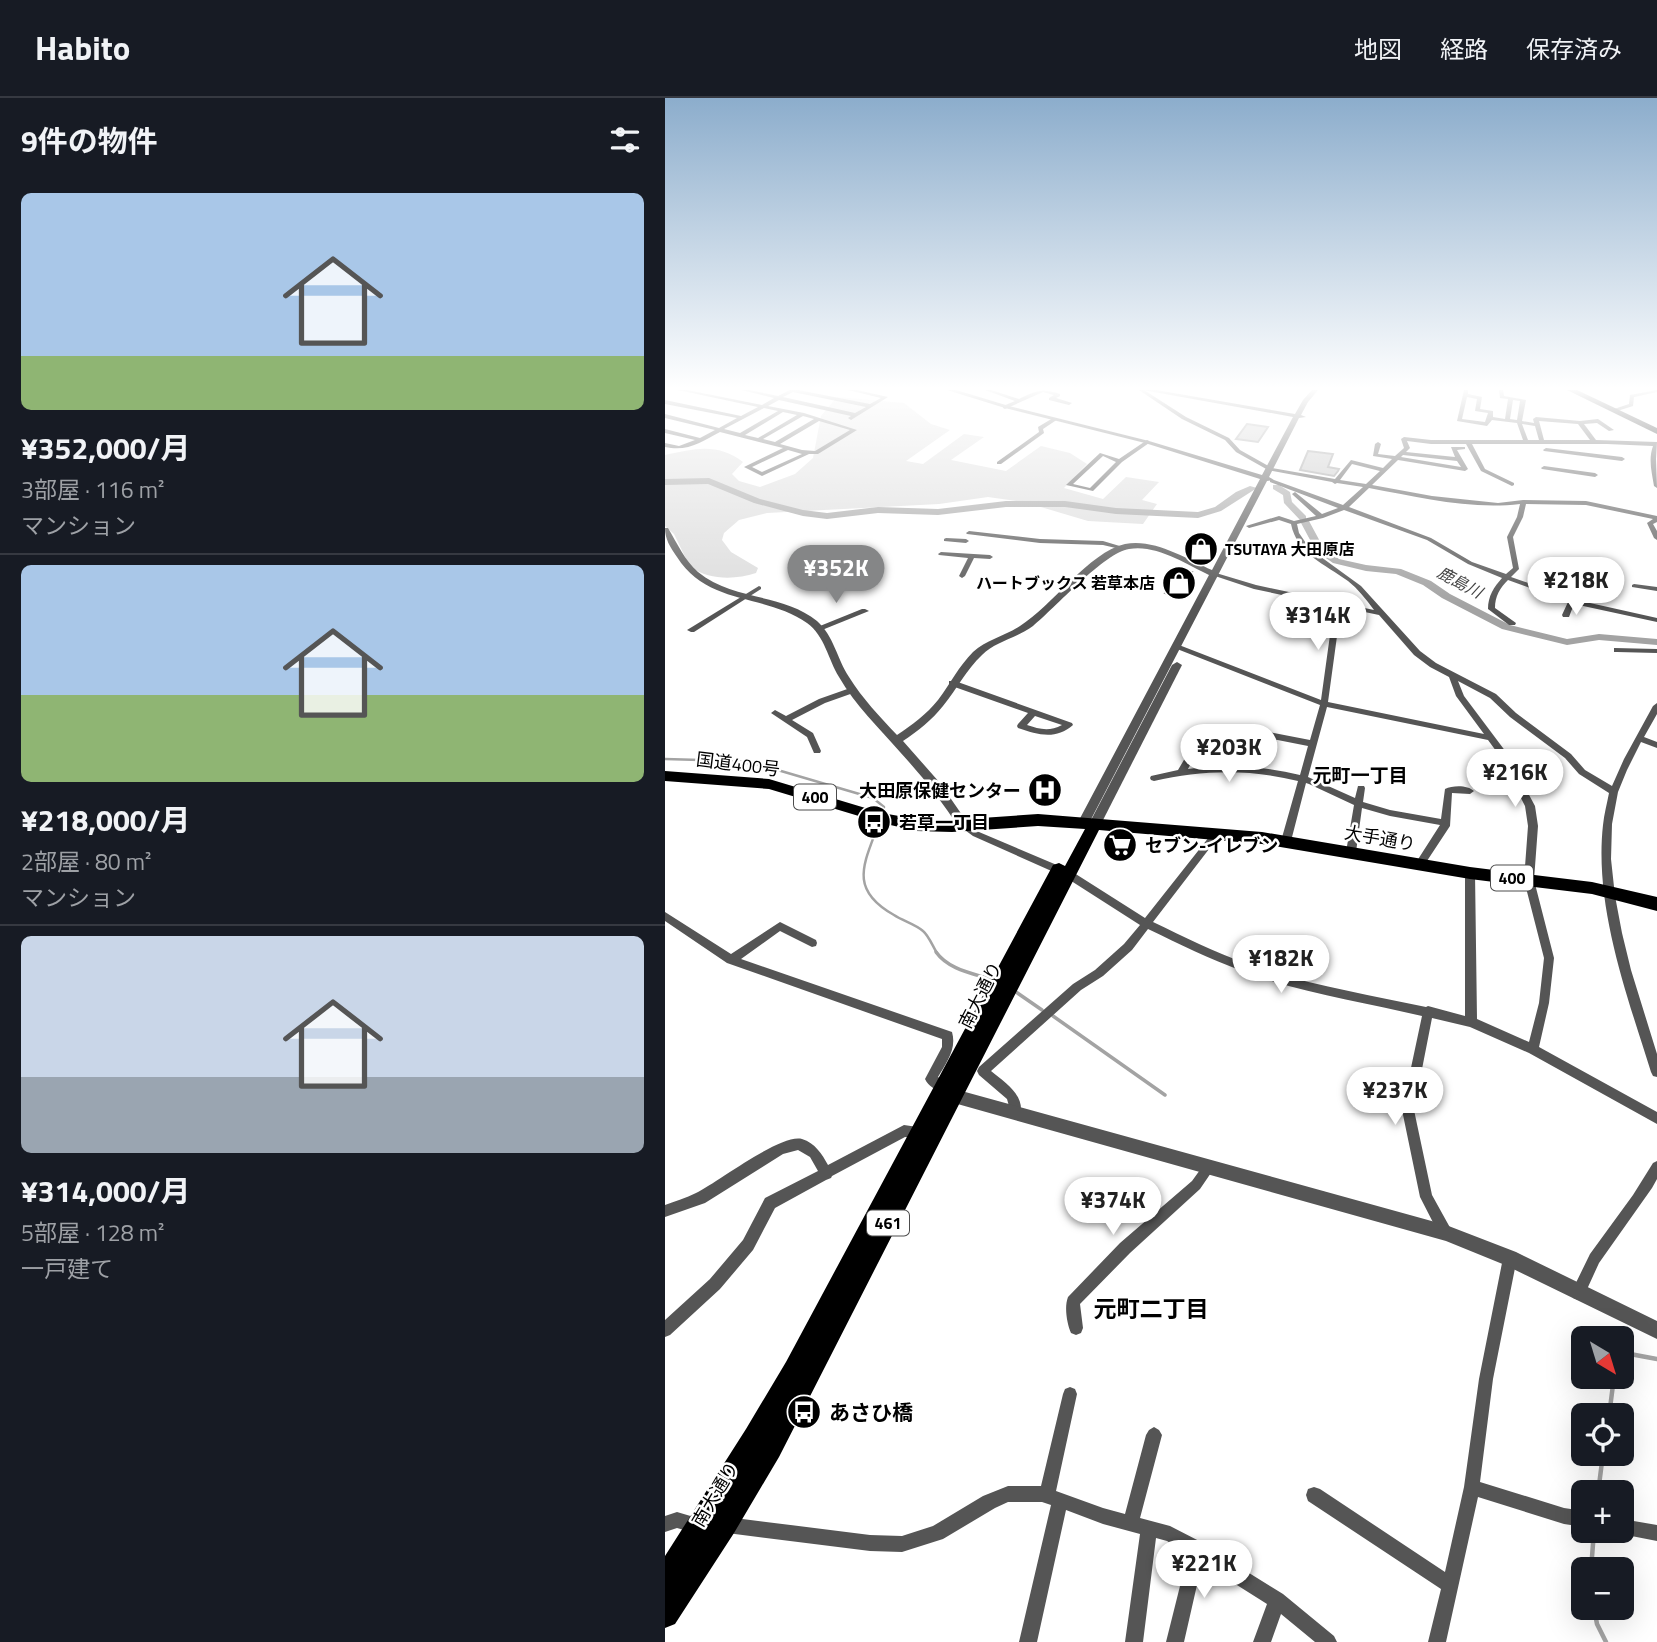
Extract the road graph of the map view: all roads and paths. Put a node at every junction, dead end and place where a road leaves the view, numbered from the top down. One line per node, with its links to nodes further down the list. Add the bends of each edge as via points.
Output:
1 (758, 462): 2 (street, via 747,467 762,474)
2 (788, 462)
3 (1093, 462): 4 (street, via 1069,485 1091,490)
4 (1119, 462)
5 (1213, 462): 21 (street)
6 (1258, 462): 17 (street)
7 (1278, 462): 17 (street, 南大通り)
8 (1351, 462): 18 (street)
9 (1351, 462): 22 (street)
10 (1394, 462): 18 (street)
11 (1412, 462): 12 (street, via 1465,469)
12 (1461, 462)
13 (1479, 462): 23 (street, via 1483,470)
14 (1544, 462): 19 (street, via 1543,471)
15 (1575, 462): 19 (street)
16 (1653, 462): 24 (street)
17 (1274, 470): 21 (street, 南大通り); 22 (street)
18 (1384, 470): 26 (street)
19 (1576, 472): 20 (street)
20 (1595, 475)
21 (1269, 479): 25 (street); 32 (street, 南大通り); 44 (street, 南大通り)
22 (1335, 482): 26 (street)
23 (1512, 484)
24 (1657, 486)
25 (1286, 487): 28 (street); 29 (street)
26 (1366, 488): 27 (street, via 1482,504); 28 (street)
27 (1523, 502): 30 (street, via 1586,503); 45 (street, via 1510,537 1516,569)
28 (1347, 506): 29 (street); 45 (street)
29 (1321, 517): 31 (street)
30 (1657, 519): 35 (street, via 1650,523)
31 (1294, 523): 32 (street, via 1279,518); 53 (street, via 1312,555 1350,581)
32 (1248, 526): 44 (street, 南大通り)
33 (665, 530): 37 (street)
34 (968, 537): 36 (street); 38 (street); 40 (street)
35 (1657, 538)
36 (946, 540)
37 (669, 544): 49 (street, via 700,578)
38 (1120, 547): 44 (street, via 1155,550); 63 (street, via 1027,627 979,652)
39 (941, 554): 40 (street)
40 (960, 555): 41 (street)
41 (972, 556): 42 (street); 43 (street)
42 (990, 558)
43 (963, 576)
44 (1218, 576): 51 (street); 59 (street, 南大通り)
45 (1506, 577): 50 (street); 56 (street, via 1490,602 1492,609)
46 (1634, 586): 48 (street)
47 (759, 588): 49 (street)
48 (1657, 589)
49 (746, 597): 57 (street, via 792,610); 58 (street)
50 (1572, 601): 54 (street); 55 (street)
51 (1338, 604): 53 (street); 65 (street)
52 (865, 611): 57 (street)
53 (1381, 613): 62 (street, via 1417,653)
54 (1566, 615)
55 (1657, 620)
56 (1511, 623)
57 (819, 628): 64 (street)
58 (691, 630)
59 (1180, 649): 65 (street); 87 (street, 南大通り)
60 (1617, 650): 61 (street)
61 (1657, 651)
62 (1453, 677): 71 (street, via 1460,696); 84 (street, via 1493,696 1582,772)
63 (952, 683): 68 (street); 73 (street, via 920,725)
64 (853, 690): 69 (street); 73 (street)
65 (1324, 704): 71 (street); 74 (street)
66 (1657, 706): 72 (street)
67 (775, 713): 69 (street)
68 (1033, 713): 68 (street, via 1045,717 1069,725 1055,734 1021,726)
69 (786, 720): 77 (street, via 810,735)
70 (1228, 727): 74 (street)
71 (1492, 738): 95 (street, via 1530,806)
72 (1640, 739): 75 (street); 84 (street)
73 (897, 740): 88 (street, via 936,783)
74 (1313, 744): 81 (street)
75 (1657, 745)
76 (1194, 750): 78 (street)
77 (817, 751)
78 (1182, 771): 80 (street); 81 (street, via 1246,769)
79 (665, 776): 88 (main road, 国道400号 / 400, via 752,782 901,822)
80 (1154, 778)
81 (1303, 779): 85 (street); 90 (street)
82 (1361, 788): 85 (street)
83 (1470, 791): 86 (street, via 1448,791)
84 (1614, 792): 96 (street, via 1607,836)
85 (1360, 804): 86 (street); 91 (street)
86 (1446, 823): 92 (street)
87 (1089, 824): 88 (highway, 国道400号 / 400, via 1021,820); 89 (main road, 大手通り / 400); 93 (main road, 南大通り / 461)
88 (964, 825): 93 (street)
89 (1216, 834): 90 (main road, 大手通り / 400); 99 (street)
90 (1286, 841): 91 (main road, 大手通り / 400)
91 (1351, 852): 92 (main road, 大手通り / 400)
92 (1420, 864): 94 (main road, 大手通り / 400)
93 (1063, 872): 99 (street); 106 (main road, 南大通り / 461)
94 (1470, 873): 95 (main road, 大手通り / 400); 103 (street)
95 (1529, 880): 96 (main road, 大手通り / 400); 104 (street, via 1549,958)
96 (1611, 891): 97 (main road, 大手通り / 400); 105 (street, via 1613,925)
97 (1657, 904)
98 (665, 916): 101 (street)
99 (1147, 924): 102 (street, via 1246,968); 107 (street, via 1099,973 1077,987 983,1071 1012,1096)
100 (812, 943): 101 (street, via 780,926)
101 (731, 960): 106 (street, via 948,1036 948,1048 931,1079)
102 (1428, 1011): 103 (street); 115 (street, via 1408,1110 1426,1196)
103 (1471, 1022): 104 (street)
104 (1533, 1049): 108 (street)
105 (1657, 1072)
106 (948, 1091): 107 (street); 109 (main road, 南大通り / 461); 129 (main road, 南大通り / 461, via 776,1437)
107 (1016, 1113): 110 (street)
108 (1657, 1118)
109 (921, 1132): 112 (street, via 904,1131); 130 (main road, 南大通り / 461, via 794,1370)
110 (1209, 1167): 115 (street); 118 (street, via 1196,1185 1073,1302)
111 (1657, 1167): 113 (street)
112 (827, 1174): 114 (street, via 814,1153 799,1144 781,1149 700,1198); 119 (street, via 771,1203 748,1245 724,1275)
113 (1653, 1186): 117 (street, via 1587,1268)
114 (665, 1211)
115 (1446, 1233): 116 (street)
116 (1510, 1258): 117 (street); 123 (street, via 1486,1379)
117 (1578, 1293): 120 (street)
118 (1076, 1328)
119 (665, 1330)
120 (1657, 1330)
121 (1070, 1394): 125 (street)
122 (1154, 1435): 127 (street)
123 (1472, 1488): 126 (street); 136 (street)
124 (1314, 1495): 136 (street)
125 (1053, 1498): 127 (street); 129 (street, via 1008,1494 937,1533 902,1544); 139 (street)
126 (1571, 1517)
127 (1131, 1523): 131 (street)
128 (665, 1524): 130 (street, via 677,1520)
129 (725, 1524): 130 (street); 138 (main road, 南大通り / 461)
130 (700, 1527): 135 (main road, 南大通り / 461)
131 (1149, 1528): 134 (street); 140 (street)
132 (1634, 1529): 133 (street)
133 (1657, 1533)
134 (1197, 1549): 137 (street); 141 (street)
135 (665, 1580)
136 (1450, 1585): 144 (street)
137 (1277, 1600): 142 (street); 143 (street)
138 (665, 1614)
139 (1028, 1642)
140 (1134, 1642)
141 (1175, 1642)
142 (1262, 1642)
143 (1328, 1642)
144 (1437, 1642)

